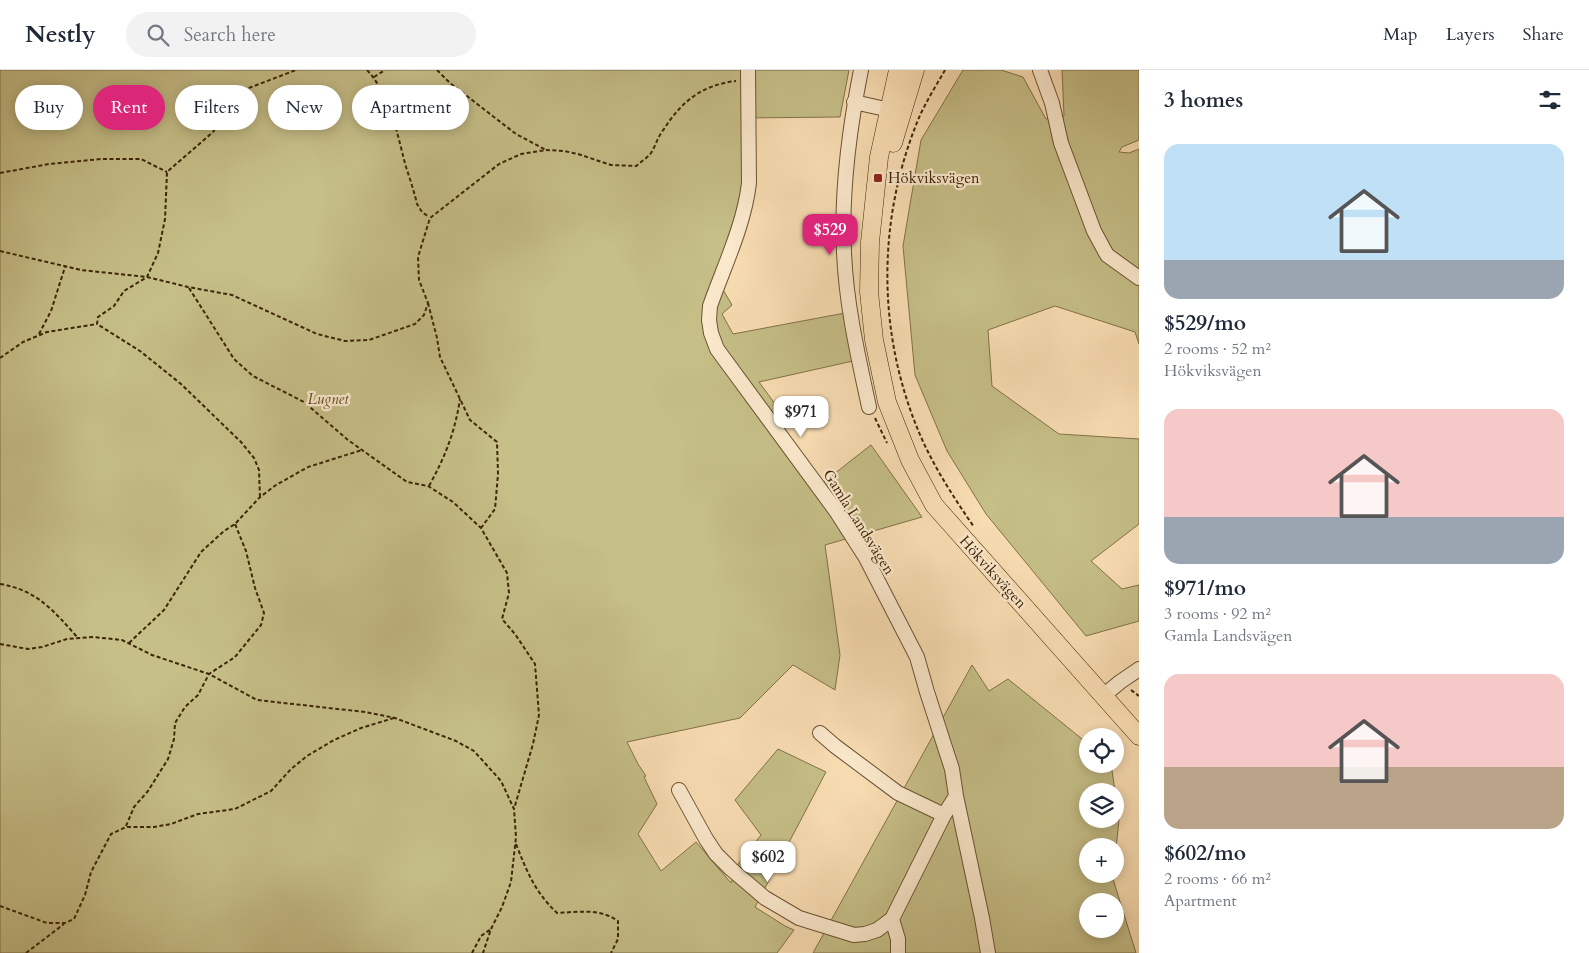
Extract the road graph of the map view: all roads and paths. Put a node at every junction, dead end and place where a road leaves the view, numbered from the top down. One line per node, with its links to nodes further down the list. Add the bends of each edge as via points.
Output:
1 (296, 70): 15 (path, via 241,91 213,132)
2 (367, 70): 11 (path)
3 (385, 70): 11 (path)
4 (437, 70): 14 (path, via 516,134)
5 (861, 70): 12 (street)
6 (898, 70): 13 (main road, Hökviksvägen)
7 (915, 70): 13 (main road, Hökviksvägen)
8 (945, 70): 34 (path, via 919,118 900,172 889,236 887,298 895,355 906,399 943,479)
9 (1040, 70): 21 (street, via 1061,143 1094,231 1107,255)
10 (748, 75): 14 (path, via 709,88 686,100 663,129 650,154 636,166 611,165 578,154); 48 (street, Gamla Landsvägen, via 748,196 710,306 711,333 717,349 734,374 796,454 866,558 917,657 952,769)
11 (374, 77): 17 (path, via 397,130 417,204)
12 (854, 102): 13 (street); 28 (street, via 846,169 844,252 853,326)
13 (896, 111): 42 (main road, Hökviksvägen, via 888,158 878,178 870,242 869,292 874,340 887,402 910,460 934,505)
14 (546, 150): 17 (path, via 521,154 499,164)
15 (167, 172): 16 (path, via 141,158 49,164); 20 (path, via 165,219 158,253)
16 (0, 173)
17 (430, 218): 23 (path, via 418,257 419,280)
18 (0, 252): 19 (path)
19 (65, 266): 20 (path); 25 (path, via 51,311)
20 (147, 277): 22 (path); 24 (path, via 124,290 114,306 98,317)
21 (1139, 278)
22 (188, 287): 23 (path, via 232,295 317,334 345,341 369,340 415,324 424,315); 29 (path, via 234,359 253,376 304,402)
23 (428, 303): 27 (path, via 440,357)
24 (97, 324): 25 (path); 31 (path, via 140,351 181,384 241,442 259,470)
25 (38, 336): 26 (path)
26 (0, 358)
27 (460, 399): 30 (path, via 445,456); 33 (path, via 470,420 497,442 495,509)
28 (869, 407)
29 (362, 450): 30 (path, via 407,482); 31 (path, via 308,467)
30 (428, 486): 33 (path, via 453,502)
31 (260, 497): 32 (path)
32 (235, 524): 37 (path, via 201,552 164,610); 40 (path, via 264,613 262,625 235,657)
33 (481, 528): 49 (path, via 507,573 508,593 502,619 535,664 539,715)
34 (979, 533)
35 (0, 584): 36 (path, via 16,587 42,600)
36 (79, 638): 37 (path); 38 (path, via 28,649)
37 (129, 643): 40 (path, via 160,658)
38 (0, 644)
39 (1139, 669): 41 (street)
40 (209, 674): 44 (path, via 257,700); 51 (path, via 175,723 168,759 134,807)
41 (1120, 682): 42 (street); 43 (path)
42 (1104, 696): 46 (main road, Hökviksvägen)
43 (1139, 696)
44 (394, 718): 49 (path, via 474,751 501,781); 51 (path, via 334,740 291,769 271,791 235,809 198,814 154,827)
45 (820, 732): 50 (street, via 898,792)
46 (1139, 736)
47 (679, 790): 54 (street, via 716,854 765,898 799,918 854,935 877,930)
48 (956, 796): 50 (street); 62 (street, Gamla Landsvägen)
49 (514, 809): 52 (path)
50 (944, 815): 54 (street)
51 (126, 827): 55 (path, via 111,834 91,872 74,918)
52 (516, 842): 56 (path, via 511,882); 60 (path, via 529,878 544,901 557,913 593,912 610,915 618,921 618,939)
53 (0, 906): 55 (path, via 47,923)
54 (892, 918): 61 (street)
55 (65, 923): 57 (path)
56 (491, 929): 58 (path, via 481,936); 59 (path)
57 (26, 953)
58 (472, 953)
59 (483, 953)
60 (610, 953)
61 (898, 953)
62 (988, 953)

